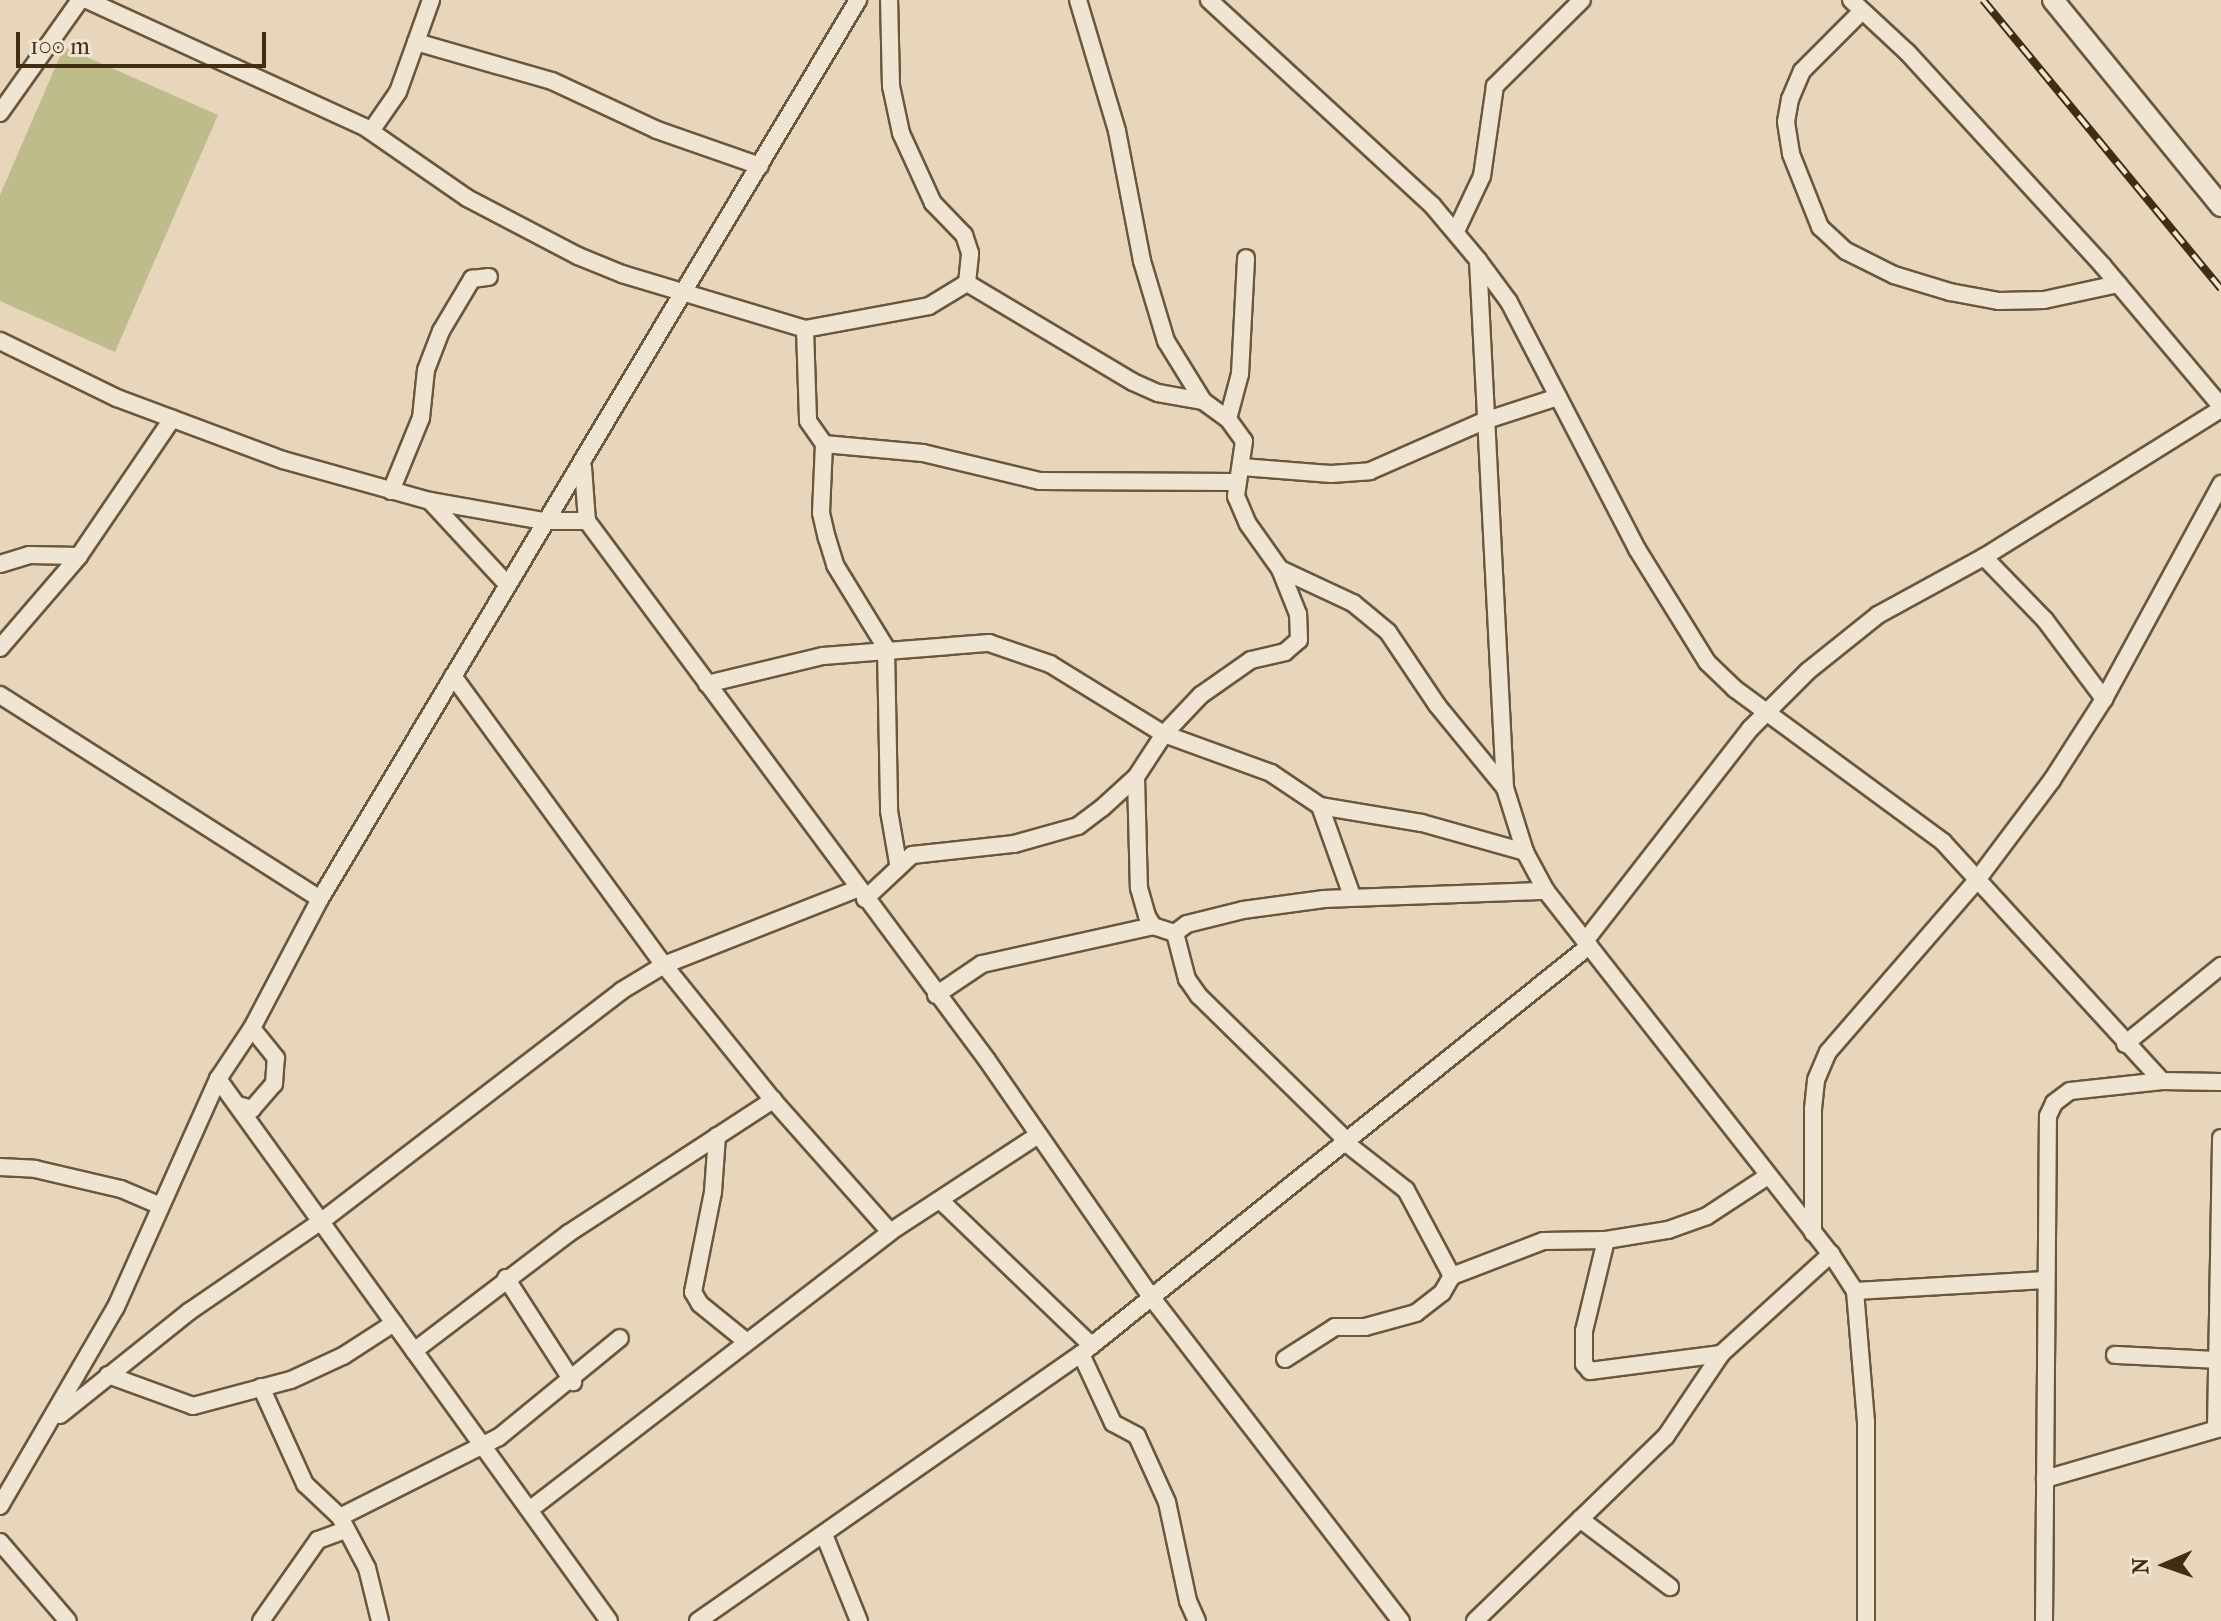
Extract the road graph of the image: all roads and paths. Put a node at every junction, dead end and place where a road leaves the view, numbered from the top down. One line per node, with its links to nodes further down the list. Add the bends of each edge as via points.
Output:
1 (80, 0): 12 (street)
2 (87, 0): 13 (street)
3 (431, 0): 11 (street)
4 (858, 0): 14 (street)
5 (889, 0): 20 (street, via 891,86 901,133 933,203 964,235 970,253)
6 (1078, 0): 26 (street, via 1117,131 1154,305 1166,341)
7 (1209, 0): 16 (street)
8 (1582, 0): 16 (street, via 1495,86 1482,176)
9 (2053, 0): 15 (street)
10 (1857, 6): 21 (street, via 1908,53); 21 (street, via 1802,71 1786,122 1791,154 1820,227 1846,251 1894,275 1962,294 1999,301 2044,300)
11 (416, 42): 13 (street, via 398,92); 14 (street, via 552,81 657,130)
12 (0, 113)
13 (371, 131): 22 (street, via 467,198 578,256)
14 (760, 166): 22 (street)
15 (2221, 206)
16 (1456, 231): 18 (street)
17 (1246, 258): 29 (street, via 1240,374)
18 (1478, 260): 25 (street, via 1509,302); 30 (street)
19 (489, 277): 35 (street, via 472,279 441,331 426,370 421,418)
20 (967, 283): 23 (street, via 929,306); 26 (street, via 1133,382 1158,393)
21 (2118, 284): 27 (street)
22 (684, 291): 23 (street); 32 (street)
23 (805, 329): 31 (street, via 808,421)
24 (0, 341): 28 (street)
25 (1558, 397): 30 (street); 50 (street, via 1637,549 1707,662)
26 (1203, 401): 29 (street)
27 (2221, 408): 40 (street)
28 (172, 419): 35 (street); 39 (street)
29 (1228, 419): 33 (street, via 1244,441)
30 (1484, 421): 33 (street, via 1370,471); 53 (street)
31 (824, 444): 33 (street, via 923,453 1040,481); 45 (street, via 821,513 835,565)
32 (583, 467): 37 (street); 38 (street)
33 (1239, 474): 42 (street, via 1244,517)
34 (2221, 484): 49 (street)
35 (391, 491): 36 (street)
36 (430, 501): 37 (street); 43 (street)
37 (544, 521): 38 (street); 43 (street)
38 (587, 521): 47 (street)
39 (79, 556): 41 (street, via 29,555); 44 (street)
40 (1984, 557): 49 (street, via 2045,620); 50 (street, via 1878,615)
41 (0, 564)
42 (1280, 569): 51 (street, via 1298,614 1299,640 1285,652 1251,660 1222,677); 53 (street, via 1353,603 1388,632 1437,705)
43 (506, 583): 46 (street)
44 (0, 648)
45 (886, 648): 47 (street, via 776,665); 51 (street, via 960,642 1021,651); 56 (street, via 889,811)
46 (453, 676): 61 (street); 65 (street)
47 (707, 684): 59 (street)
48 (0, 695): 61 (street)
49 (2104, 699): 57 (street)
50 (1767, 712): 57 (street, via 1911,815); 64 (street, via 1690,801)
51 (1164, 734): 52 (street); 54 (street, via 1271,773)
52 (1136, 777): 56 (street, via 1078,826 1014,844 933,851); 62 (street, via 1139,888)
53 (1505, 788): 55 (street)
54 (1320, 806): 55 (street, via 1436,826); 60 (street)
55 (1525, 852): 58 (street)
56 (898, 863): 59 (street)
57 (1977, 880): 69 (street); 85 (street, via 1828,1052 1816,1080 1813,1109)
58 (1546, 891): 60 (street); 64 (street)
59 (861, 894): 65 (street); 67 (street)
60 (1352, 896): 63 (street, via 1243,910 1187,924)
61 (320, 899): 68 (street)
62 (1153, 926): 63 (street); 67 (street, via 982,964)
63 (1175, 933): 78 (street, via 1187,979 1199,996)
64 (1587, 944): 78 (street); 80 (street)
65 (664, 965): 73 (street); 83 (street, via 621,991)
66 (2221, 966): 69 (street)
67 (936, 995): 75 (street)
68 (252, 1028): 70 (street); 74 (street, via 276,1058 274,1084 252,1109)
69 (2125, 1044): 71 (street)
70 (218, 1079): 74 (street); 82 (street)
71 (2162, 1081): 72 (street); 90 (street, via 2070,1091 2054,1103 2047,1132)
72 (2221, 1082)
73 (773, 1100): 76 (street); 84 (street)
74 (238, 1105): 83 (street)
75 (1038, 1135): 81 (street); 92 (street)
76 (717, 1136): 89 (street); 95 (street, via 713,1192 693,1292 700,1304)
77 (2221, 1138): 101 (street)
78 (1347, 1142): 88 (street, via 1406,1190); 92 (street)
79 (0, 1167): 82 (street, via 35,1169 121,1189)
80 (1768, 1176): 85 (street); 86 (street, via 1707,1216 1668,1230)
81 (941, 1201): 84 (street); 96 (street)
82 (161, 1206): 105 (street, via 116,1307)
83 (323, 1220): 93 (street); 102 (street)
84 (890, 1232): 95 (street)
85 (1813, 1233): 87 (street)
86 (1606, 1240): 88 (street, via 1543,1241); 98 (street, via 1584,1331 1584,1364 1590,1371)
87 (1831, 1254): 91 (street); 98 (street)
88 (1452, 1276): 100 (street, via 1427,1308 1365,1327 1335,1327)
89 (506, 1278): 97 (street); 103 (street)
90 (2046, 1280): 91 (street); 108 (street)
91 (1855, 1291): 125 (street, via 1866,1422)
92 (1152, 1298): 96 (street); 123 (street)
93 (394, 1323): 97 (street); 104 (street, via 343,1356 291,1380)
94 (620, 1338): 103 (street)
95 (747, 1342): 110 (street)
96 (1086, 1350): 113 (street); 116 (street, via 1113,1423 1137,1436 1167,1502)
97 (414, 1351): 107 (street)
98 (1721, 1354): 111 (street, via 1666,1436)
99 (2115, 1355): 101 (street)
100 (1285, 1359)
101 (2217, 1360): 106 (street)
102 (108, 1375): 104 (street, via 193,1406); 105 (street)
103 (573, 1382): 107 (street)
104 (261, 1387): 112 (street, via 305,1484)
105 (50, 1424): 109 (street)
106 (2218, 1428): 108 (street)
107 (478, 1447): 110 (street); 112 (street)
108 (2045, 1479): 126 (street)
109 (0, 1506)
110 (532, 1508): 120 (street)
111 (1580, 1519): 115 (street); 124 (street)
112 (342, 1524): 118 (street, via 318,1540); 119 (street, via 367,1568)
113 (825, 1537): 121 (street); 122 (street)
114 (0, 1542): 117 (street)
115 (1670, 1587)
116 (1191, 1619)
117 (68, 1621)
118 (261, 1621)
119 (380, 1621)
120 (609, 1621)
121 (698, 1621)
122 (859, 1621)
123 (1401, 1621)
124 (1475, 1621)
125 (1866, 1621)
126 (2044, 1621)

